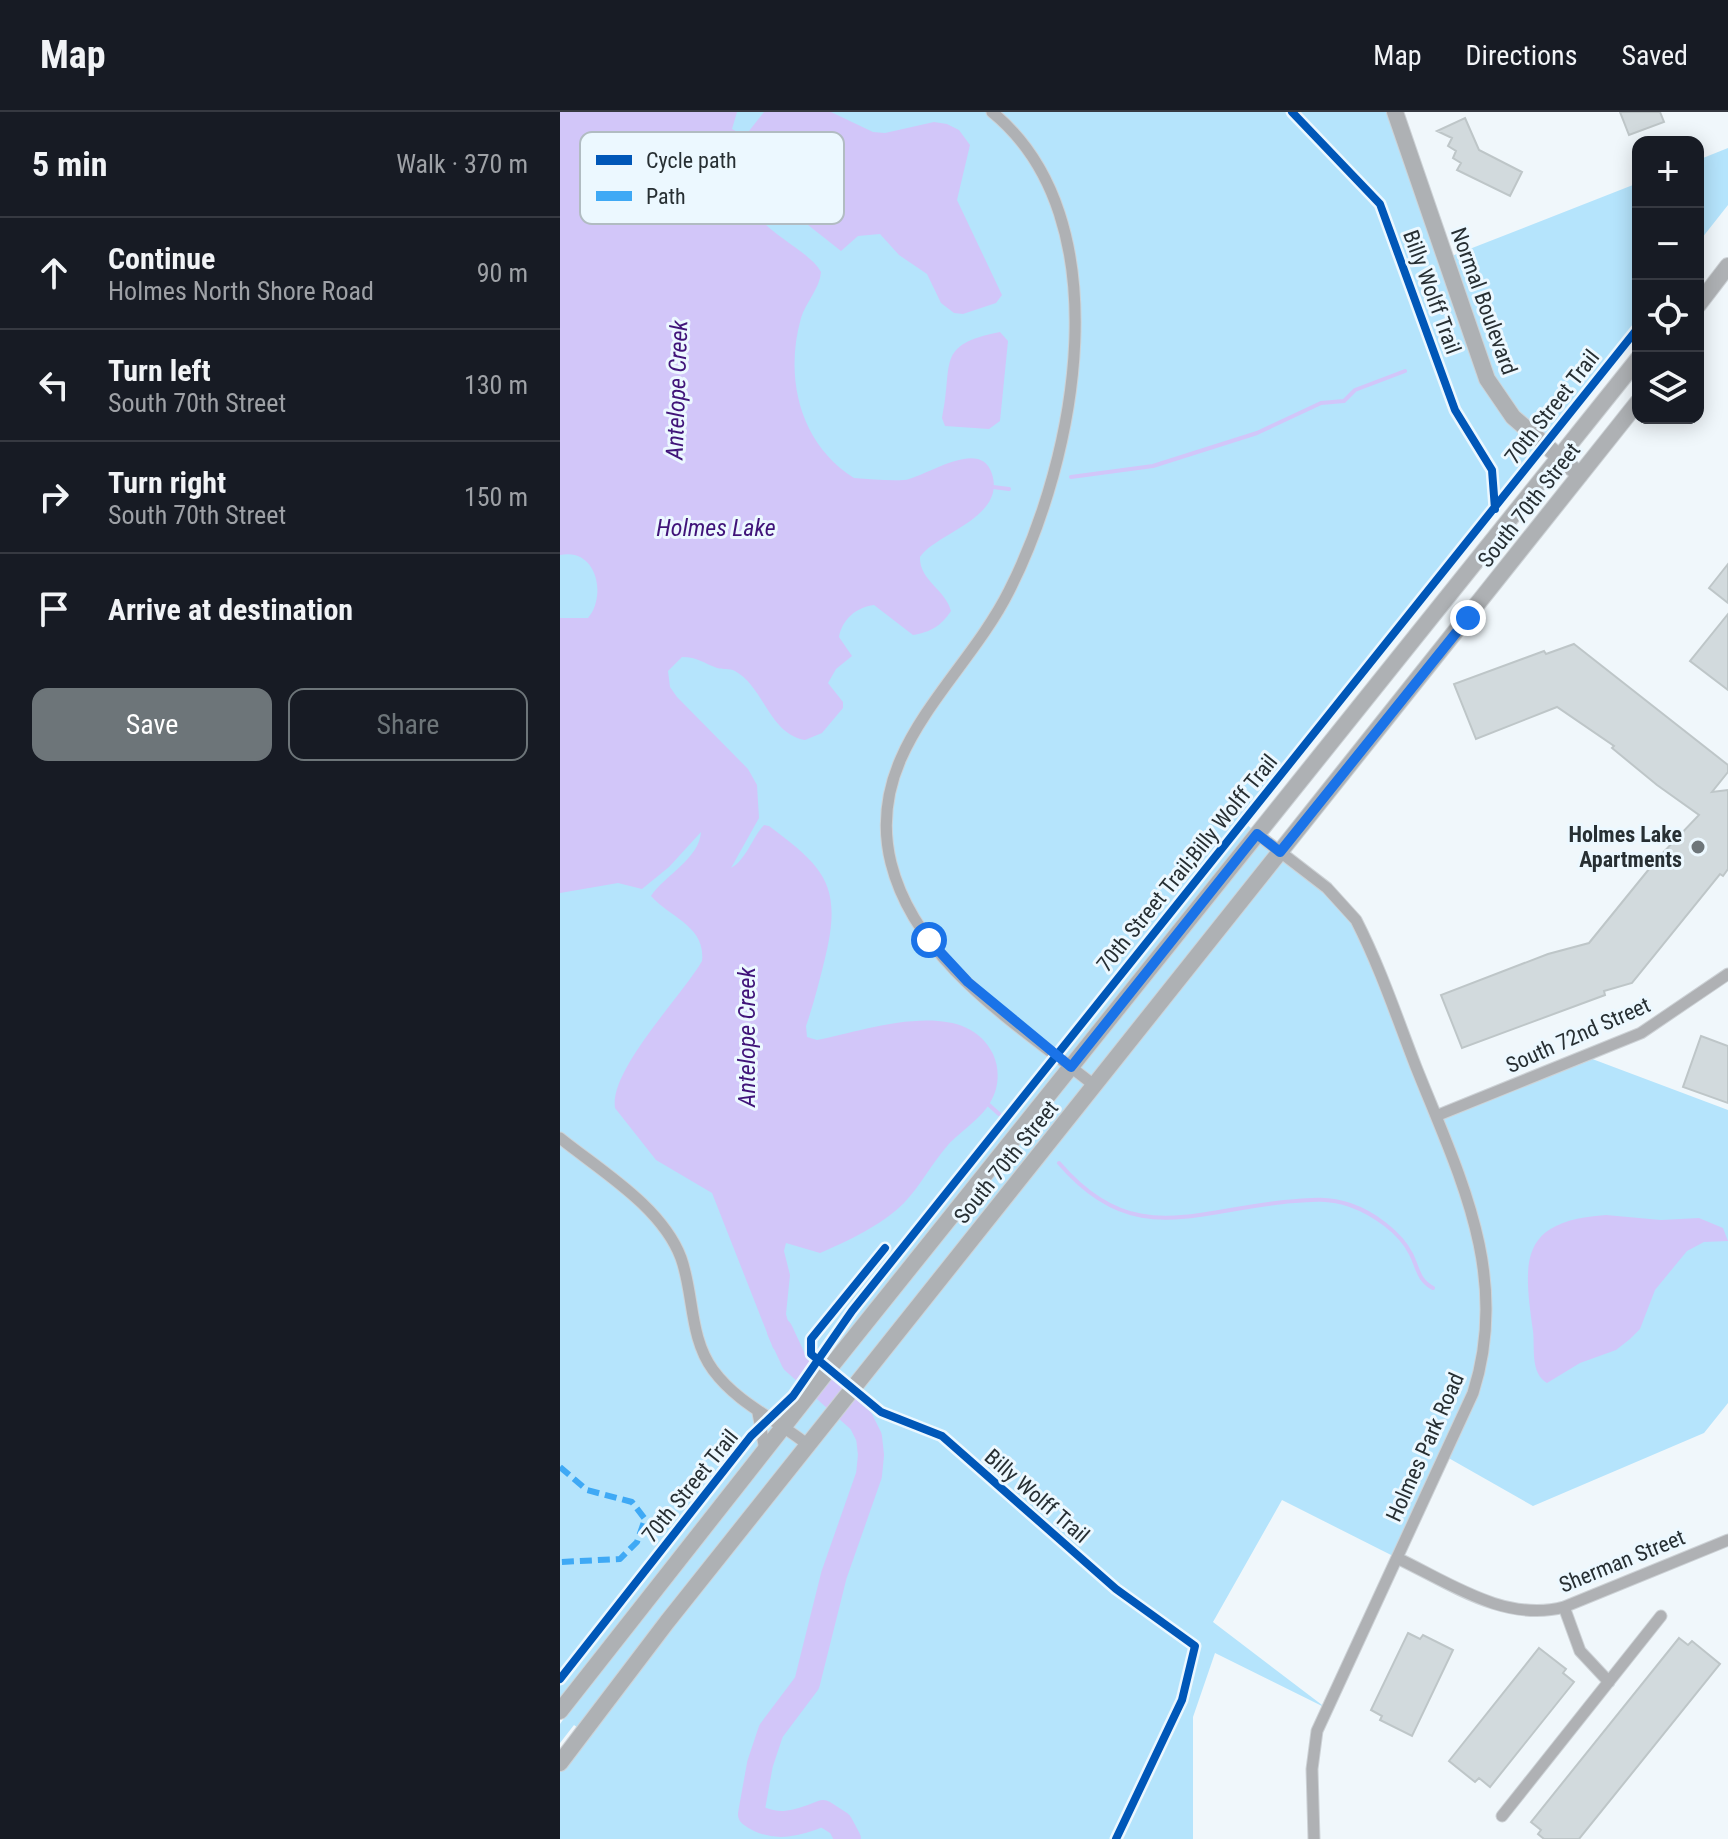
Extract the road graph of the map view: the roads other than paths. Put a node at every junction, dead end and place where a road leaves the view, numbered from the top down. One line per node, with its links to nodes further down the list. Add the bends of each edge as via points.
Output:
1 (992, 112): 12 (street, via 1039,164 1060,215 1074,323 1069,391 1052,485 1015,579 981,640 922,717 898,760 887,810 888,849 904,900 937,952)
2 (1395, 112): 7 (main road, Normal Boulevard, via 1487,379 1513,417)
3 (1728, 266): 4 (main road)
4 (1704, 297)
5 (1632, 366): 7 (main road, South 70th Street)
6 (1632, 410): 8 (main road, South 70th Street)
7 (1558, 458): 8 (main road, Normal Boulevard); 9 (main road, South 70th Street)
8 (1580, 475): 10 (main road, South 70th Street)
9 (1257, 834): 10 (street, Holmes Park Road); 12 (main road, South 70th Street)
10 (1280, 852): 13 (main road, South 70th Street); 14 (street, Holmes Park Road, via 1334,894 1356,920)
11 (1728, 974): 14 (street, South 72nd Street, via 1641,1033)
12 (1071, 1067): 13 (street); 17 (main road, South 70th Street)
13 (1095, 1086): 18 (main road, South 70th Street)
14 (1436, 1116): 21 (street, Holmes Park Road, via 1482,1249 1487,1318 1473,1393)
15 (560, 1138): 16 (street, via 649,1213 675,1244 706,1359 723,1383)
16 (758, 1413): 17 (street); 19 (street)
17 (784, 1426): 18 (street); 19 (main road, South 70th Street)
18 (808, 1445): 26 (main road, South 70th Street)
19 (765, 1450): 25 (main road, South 70th Street)
20 (1728, 1540): 22 (street, Sherman Street)
21 (1397, 1558): 22 (street, Sherman Street, via 1499,1606 1535,1612); 28 (street, Holmes Park Road, via 1317,1731)
22 (1564, 1607): 24 (street, via 1580,1651)
23 (1661, 1616): 24 (street)
24 (1609, 1682): 27 (street)
25 (560, 1711)
26 (560, 1763)
27 (1502, 1816)
28 (1314, 1839)

